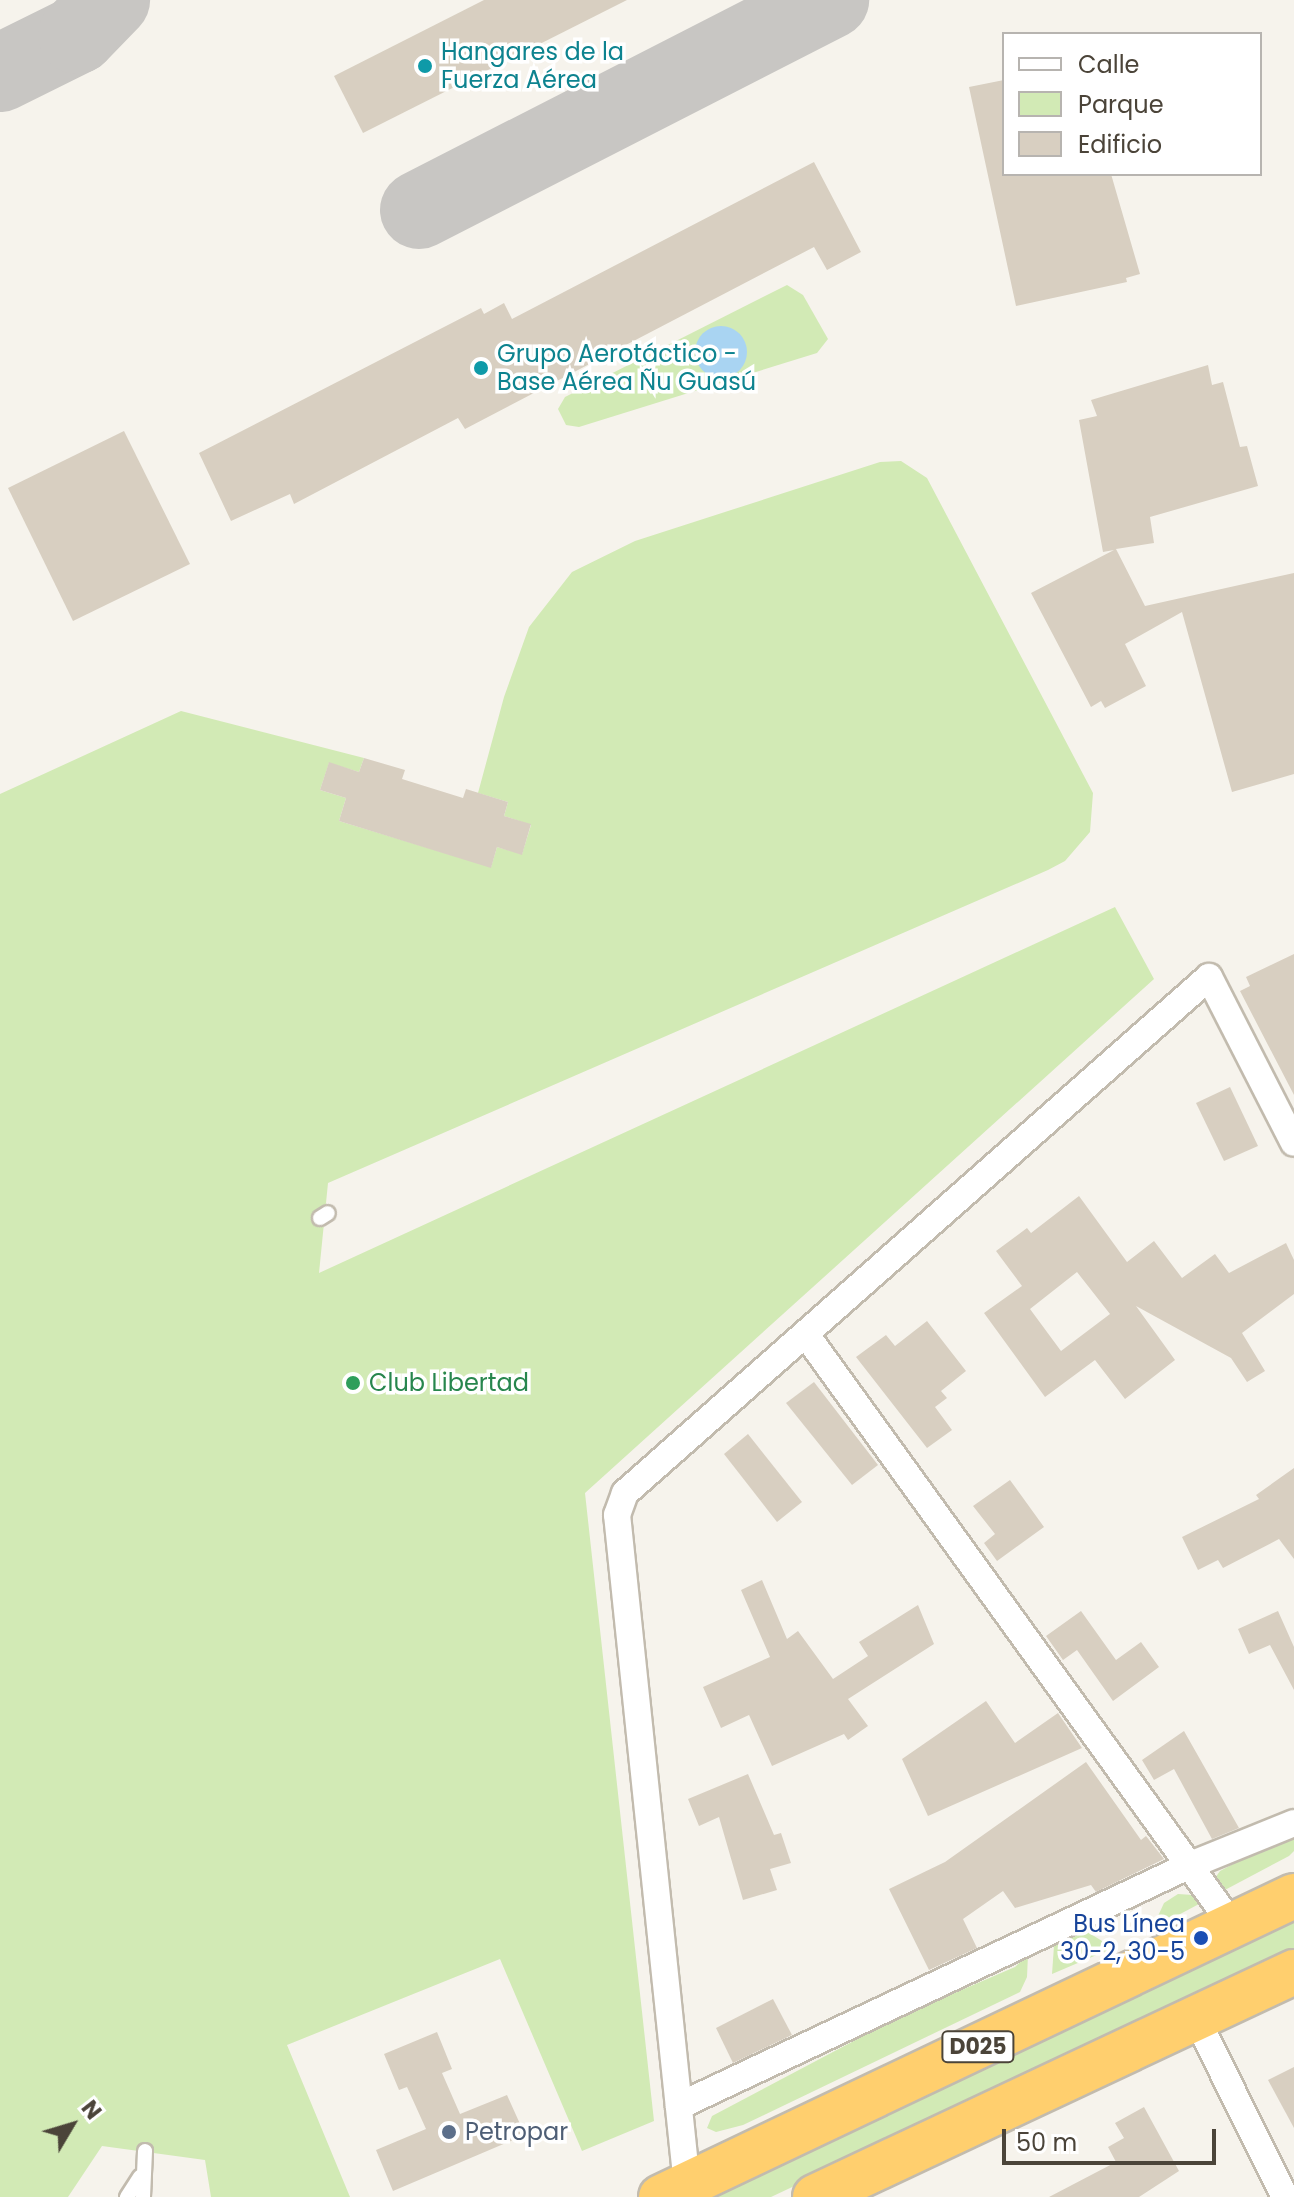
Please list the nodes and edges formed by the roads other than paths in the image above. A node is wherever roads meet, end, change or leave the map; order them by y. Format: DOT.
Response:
graph roads {
  1 [pos="1294,1143"];
  2 [pos="807,1336"];
  3 [pos="1294,1823"];
  4 [pos="1188,1866"];
  5 [pos="1294,1896"];
  6 [pos="1233,1926"];
  7 [pos="1294,1972"];
  8 [pos="1196,2018"];
  9 [pos="679,2106"];
  10 [pos="145,2151"];
  11 [pos="140,2177"];
  12 [pos="674,2191"];
  13 [pos="127,2197"];
  14 [pos="143,2197"];
  15 [pos="815,2197"];
  16 [pos="1285,2197"];
  1 -- 2 [label="street"];
  2 -- 4 [label="street"];
  2 -- 9 [label="street"];
  3 -- 4 [label="street"];
  4 -- 6 [label="street"];
  4 -- 9 [label="street"];
  5 -- 6 [label="highway, D025"];
  6 -- 12 [label="highway, D025"];
  7 -- 8 [label="highway, D025"];
  8 -- 15 [label="highway, D025"];
  8 -- 16 [label="street"];
  9 -- 12 [label="street"];
  10 -- 11 [label="lane"];
  11 -- 13 [label="lane"];
  11 -- 14 [label="lane"];
}
